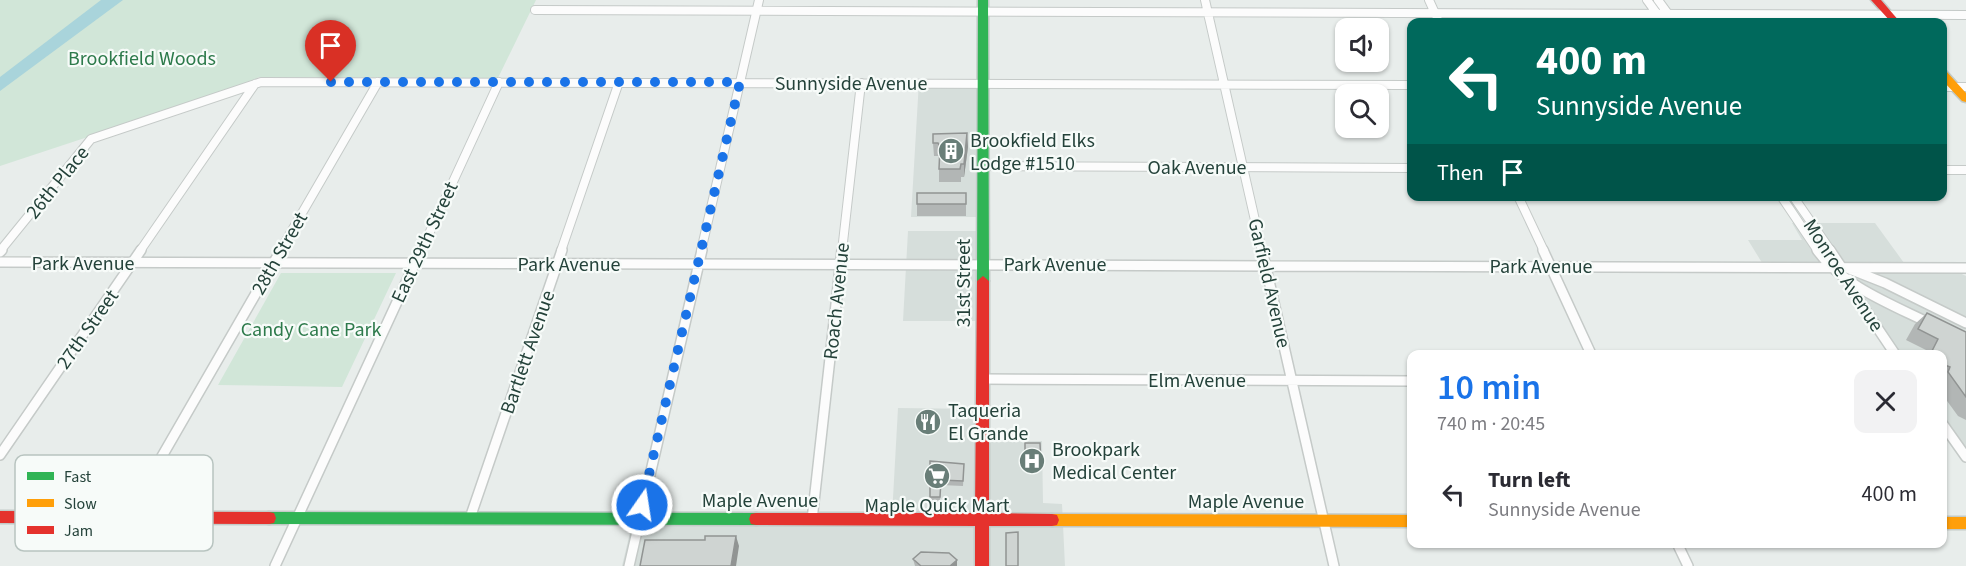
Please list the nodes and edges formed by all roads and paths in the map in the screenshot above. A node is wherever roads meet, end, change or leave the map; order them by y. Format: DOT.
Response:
graph roads {
  1 [pos="759,0"];
  2 [pos="1205,0"];
  3 [pos="1429,0"];
  4 [pos="1647,0"];
  5 [pos="1658,0"];
  6 [pos="1876,0"];
  7 [pos="983,6"];
  8 [pos="535,10"];
  9 [pos="756,11"];
  10 [pos="1208,12"];
  11 [pos="1435,13"];
  12 [pos="1657,14"];
  13 [pos="1668,14"];
  14 [pos="1966,15"];
  15 [pos="1437,18"];
  16 [pos="1660,18"];
  17 [pos="1671,18"];
  18 [pos="1848,18"];
  19 [pos="1892,18"];
  20 [pos="1911,18"];
  21 [pos="1947,77"];
  22 [pos="378,82"];
  23 [pos="499,82"];
  24 [pos="619,82"];
  25 [pos="740,82"];
  26 [pos="861,83"];
  27 [pos="255,84"];
  28 [pos="983,84"];
  29 [pos="1224,84"];
  30 [pos="1407,85"];
  31 [pos="1961,87"];
  32 [pos="1966,99"];
  33 [pos="91,139"];
  34 [pos="983,166"];
  35 [pos="1242,168"];
  36 [pos="1407,168"];
  37 [pos="1947,170"];
  38 [pos="1966,170"];
  39 [pos="1520,201"];
  40 [pos="1784,201"];
  41 [pos="1796,201"];
  42 [pos="0,252"];
  43 [pos="0,262"];
  44 [pos="133,263"];
  45 [pos="274,263"];
  46 [pos="414,263"];
  47 [pos="557,264"];
  48 [pos="983,264"];
  49 [pos="698,265"];
  50 [pos="840,265"];
  51 [pos="1266,265"];
  52 [pos="1550,266"];
  53 [pos="1828,266"];
  54 [pos="1841,266"];
  55 [pos="1966,268"];
  56 [pos="1849,280"];
  57 [pos="1966,323"];
  58 [pos="1935,326"];
  59 [pos="1589,350"];
  60 [pos="1892,350"];
  61 [pos="983,379"];
  62 [pos="1292,381"];
  63 [pos="1407,381"];
  64 [pos="1947,430"];
  65 [pos="0,454"];
  66 [pos="163,455"];
  67 [pos="1966,457"];
  68 [pos="213,518"];
  69 [pos="297,518"];
  70 [pos="470,518"];
  71 [pos="639,519"];
  72 [pos="812,520"];
  73 [pos="983,520"];
  74 [pos="1324,521"];
  75 [pos="1407,521"];
  76 [pos="1947,523"];
  77 [pos="1966,523"];
  78 [pos="1679,548"];
  79 [pos="275,566"];
  80 [pos="628,566"];
  81 [pos="982,566"];
  82 [pos="1334,566"];
  83 [pos="1688,566"];
  1 -- 9 [label="street"];
  2 -- 10 [label="street, Garfield Avenue"];
  3 -- 11 [label="street"];
  4 -- 12 [label="street"];
  5 -- 13 [label="street"];
  6 -- 19 [label="street"];
  7 -- 9 [label="street"];
  7 -- 10 [label="street"];
  7 -- 28 [label="street, 31st Street"];
  8 -- 9 [label="street"];
  9 -- 25 [label="street"];
  10 -- 11 [label="street"];
  10 -- 29 [label="street, Garfield Avenue"];
  11 -- 12 [label="street"];
  11 -- 15 [label="street"];
  12 -- 13 [label="street"];
  12 -- 16 [label="street"];
  13 -- 17 [label="street"];
  13 -- 18 [label="street"];
  14 -- 20 [label="street"];
  21 -- 31 [label="street"];
  22 -- 23 [label="street, Sunnyside Avenue"];
  22 -- 27 [label="street, Sunnyside Avenue"];
  22 -- 45 [label="street, 28th Street"];
  23 -- 24 [label="street, Sunnyside Avenue"];
  23 -- 46 [label="street, East 29th Street"];
  24 -- 25 [label="street, Sunnyside Avenue"];
  24 -- 47 [label="street, Bartlett Avenue"];
  25 -- 26 [label="street, Sunnyside Avenue"];
  25 -- 49 [label="street"];
  26 -- 28 [label="street, Sunnyside Avenue"];
  26 -- 50 [label="street, Roach Avenue"];
  27 -- 33 [label="street, Sunnyside Avenue"];
  27 -- 44 [label="street, 27th Street"];
  28 -- 29 [label="street, Sunnyside Avenue"];
  28 -- 34 [label="street, 31st Street"];
  29 -- 30 [label="street, Sunnyside Avenue"];
  29 -- 35 [label="street, Garfield Avenue"];
  31 -- 32 [label="street"];
  33 -- 42 [label="street, 26th Place"];
  34 -- 35 [label="street, Oak Avenue"];
  34 -- 48 [label="street, 31st Street"];
  35 -- 36 [label="street, Oak Avenue"];
  35 -- 51 [label="street, Garfield Avenue"];
  37 -- 38 [label="street"];
  39 -- 52 [label="street"];
  40 -- 53 [label="street, Monroe Avenue"];
  41 -- 54 [label="street, Monroe Avenue"];
  43 -- 44 [label="street, Park Avenue"];
  44 -- 45 [label="street, Park Avenue"];
  44 -- 65 [label="street, 27th Street"];
  45 -- 46 [label="street, Park Avenue"];
  45 -- 66 [label="street, 28th Street"];
  46 -- 47 [label="street, Park Avenue"];
  46 -- 69 [label="street, East 29th Street"];
  47 -- 49 [label="street, Park Avenue"];
  47 -- 70 [label="street, Bartlett Avenue"];
  48 -- 50 [label="street, Park Avenue"];
  48 -- 51 [label="street, Park Avenue"];
  48 -- 61 [label="street, 31st Street"];
  49 -- 50 [label="street, Park Avenue"];
  49 -- 71 [label="street"];
  50 -- 72 [label="street, Roach Avenue"];
  51 -- 52 [label="street, Park Avenue"];
  51 -- 62 [label="street, Garfield Avenue"];
  52 -- 53 [label="street, Park Avenue"];
  52 -- 59 [label="street"];
  53 -- 54 [label="street, Park Avenue"];
  53 -- 56 [label="street"];
  54 -- 55 [label="street, Park Avenue"];
  54 -- 56 [label="street, Monroe Avenue"];
  54 -- 57 [label="street"];
  56 -- 58 [label="street"];
  56 -- 60 [label="street, Monroe Avenue"];
  61 -- 62 [label="street, Elm Avenue"];
  61 -- 73 [label="street, 31st Street"];
  62 -- 63 [label="street, Elm Avenue"];
  62 -- 74 [label="street, Garfield Avenue"];
  64 -- 67 [label="street"];
  68 -- 69 [label="street, Maple Avenue"];
  69 -- 70 [label="street, Maple Avenue"];
  69 -- 79 [label="street, East 29th Street"];
  70 -- 71 [label="street, Maple Avenue"];
  71 -- 72 [label="street, Maple Avenue"];
  71 -- 80 [label="street"];
  72 -- 73 [label="street, Maple Avenue"];
  73 -- 74 [label="street, Maple Avenue"];
  73 -- 81 [label="street, 31st Street"];
  74 -- 75 [label="street, Maple Avenue"];
  74 -- 82 [label="street, Garfield Avenue"];
  76 -- 77 [label="street"];
  78 -- 83 [label="street"];
}
